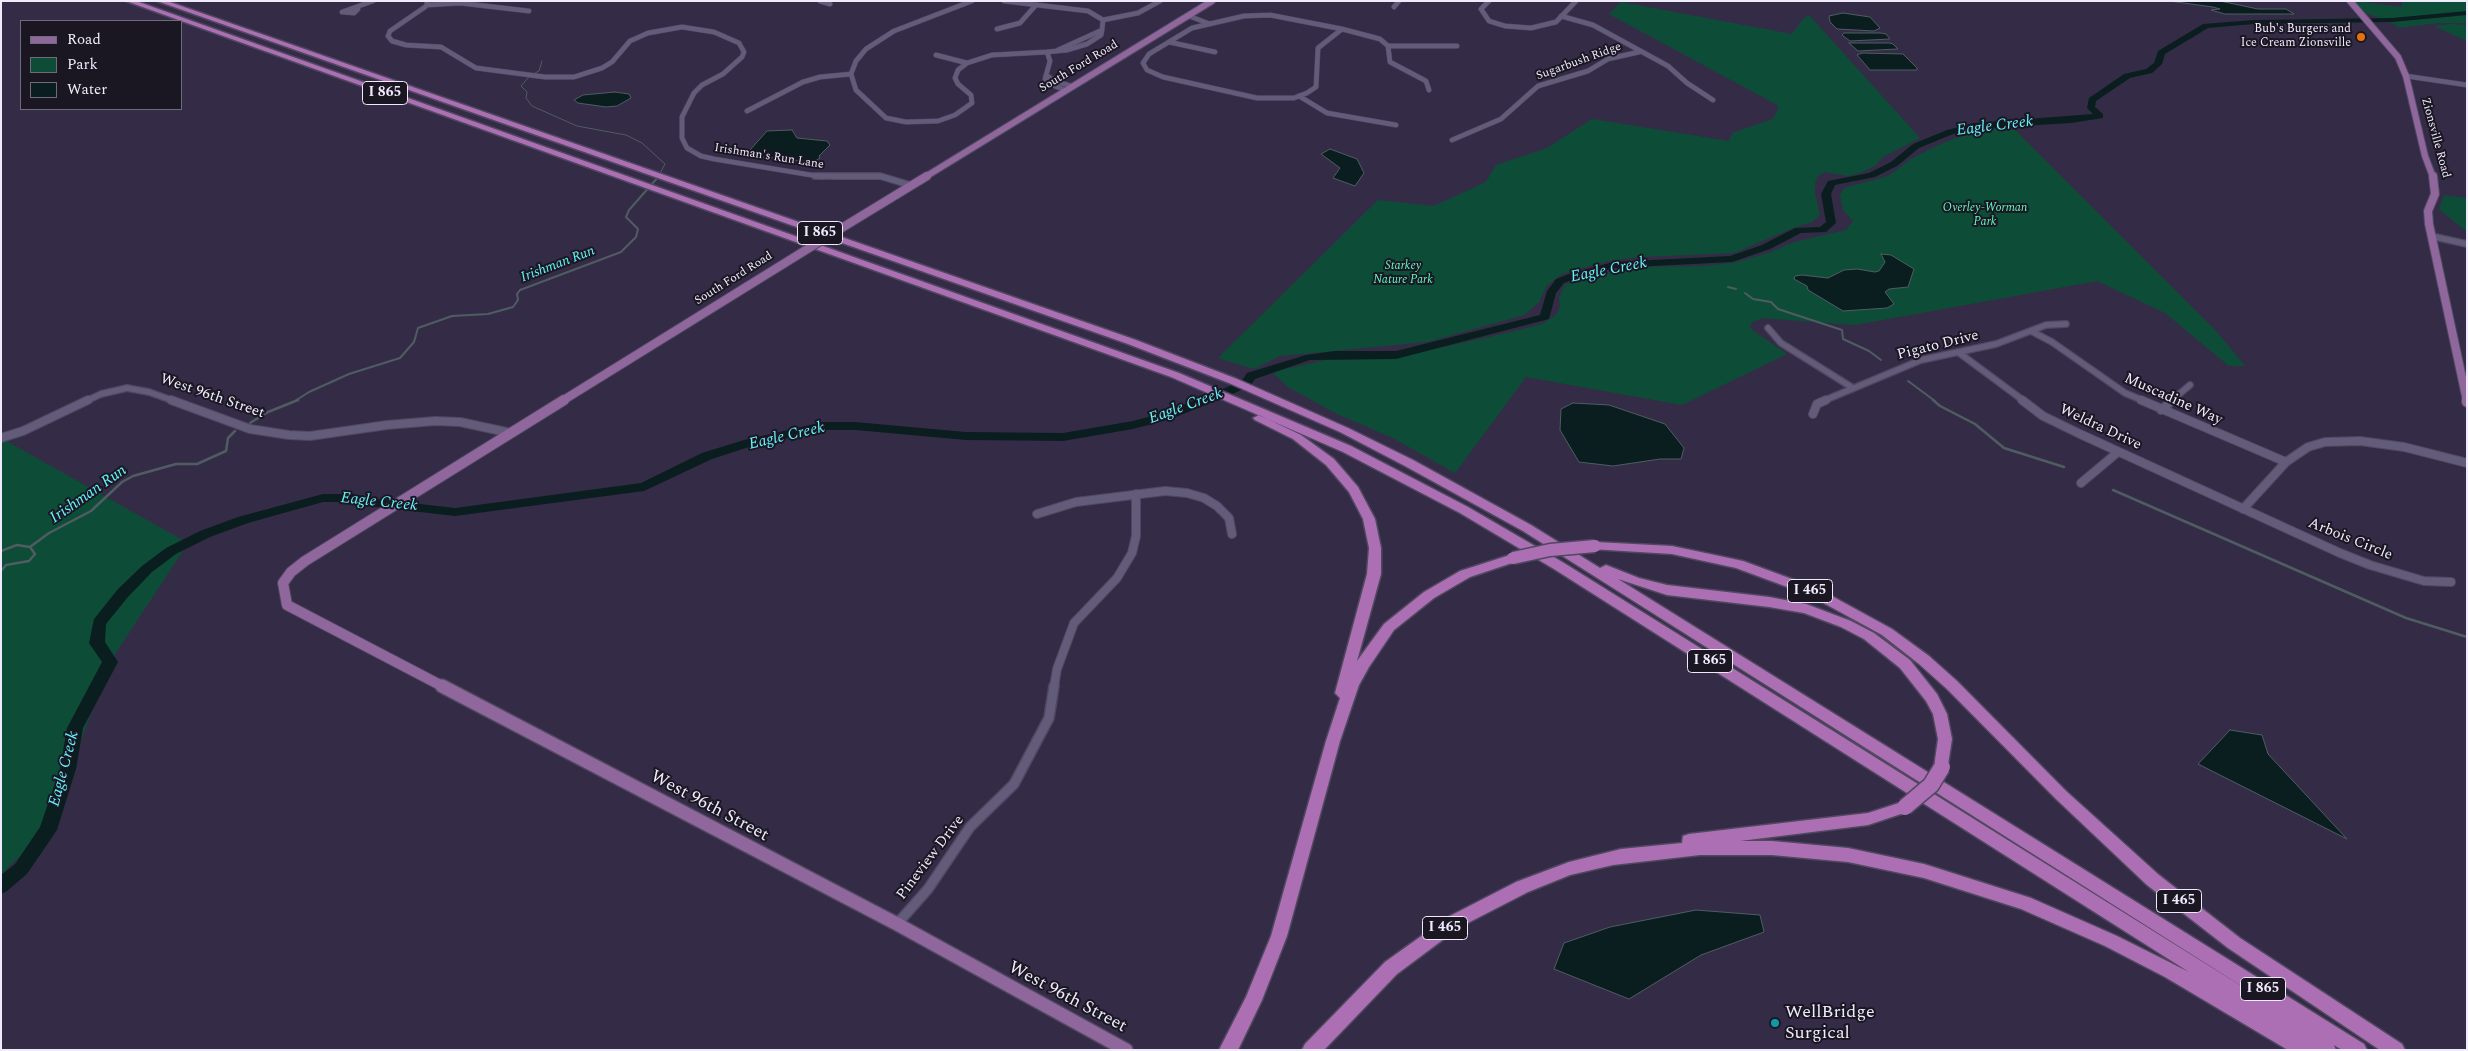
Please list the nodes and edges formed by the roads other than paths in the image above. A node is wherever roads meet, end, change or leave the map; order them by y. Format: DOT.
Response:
graph roads {
  1 [pos="129,1"];
  2 [pos="160,1"];
  3 [pos="373,1"];
  4 [pos="820,1"];
  5 [pos="972,1"];
  6 [pos="1004,1"];
  7 [pos="1160,1"];
  8 [pos="1212,1"];
  9 [pos="1399,1"];
  10 [pos="1489,1"];
  11 [pos="1576,1"];
  12 [pos="2350,1"];
  13 [pos="427,3"];
  14 [pos="830,4"];
  15 [pos="1036,5"];
  16 [pos="1394,7"];
  17 [pos="355,8"];
  18 [pos="529,11"];
  19 [pos="1561,16"];
  20 [pos="1186,17"];
  21 [pos="1104,20"];
  22 [pos="1210,24"];
  23 [pos="1203,26"];
  24 [pos="998,29"];
  25 [pos="1342,29"];
  26 [pos="1169,42"];
  27 [pos="1388,46"];
  28 [pos="1457,46"];
  29 [pos="1047,52"];
  30 [pos="1215,52"];
  31 [pos="1639,52"];
  32 [pos="936,55"];
  33 [pos="967,63"];
  34 [pos="851,74"];
  35 [pos="2406,76"];
  36 [pos="2467,86"];
  37 [pos="1068,88"];
  38 [pos="1429,90"];
  39 [pos="1299,96"];
  40 [pos="1713,100"];
  41 [pos="747,111"];
  42 [pos="1396,125"];
  43 [pos="1452,140"];
  44 [pos="910,185"];
  45 [pos="2431,239"];
  46 [pos="2467,244"];
  47 [pos="2467,248"];
  48 [pos="2066,324"];
  49 [pos="1768,328"];
  50 [pos="2031,331"];
  51 [pos="1958,352"];
  52 [pos="2190,385"];
  53 [pos="1853,388"];
  54 [pos="2467,402"];
  55 [pos="1246,407"];
  56 [pos="2161,410"];
  57 [pos="1813,414"];
  58 [pos="510,433"];
  59 [pos="1,438"];
  60 [pos="2390,446"];
  61 [pos="2118,452"];
  62 [pos="2286,462"];
  63 [pos="2467,463"];
  64 [pos="2467,468"];
  65 [pos="2081,483"];
  66 [pos="1136,494"];
  67 [pos="2243,509"];
  68 [pos="1037,514"];
  69 [pos="1527,528"];
  70 [pos="1232,534"];
  71 [pos="2451,582"];
  72 [pos="283,591"];
  73 [pos="1333,741"];
  74 [pos="1613,858"];
  75 [pos="897,924"];
  76 [pos="1126,1050"];
  77 [pos="1228,1050"];
  78 [pos="1311,1050"];
  79 [pos="2305,1050"];
  80 [pos="2326,1050"];
  81 [pos="2358,1050"];
  82 [pos="2396,1050"];
  1 -- 55 [label="highway, I 865"];
  2 -- 69 [label="highway, I 865"];
  3 -- 17 [label="street"];
  4 -- 14 [label="street"];
  5 -- 34 [label="street"];
  6 -- 15 [label="street"];
  7 -- 21 [label="street"];
  8 -- 20 [label="main road, South Ford Road"];
  9 -- 16 [label="street"];
  10 -- 19 [label="street"];
  11 -- 19 [label="street"];
  12 -- 35 [label="main road, Zionsville Road"];
  13 -- 18 [label="street"];
  13 -- 44 [label="street, Irishman's Run Lane"];
  15 -- 21 [label="street"];
  15 -- 24 [label="street"];
  19 -- 31 [label="street"];
  20 -- 22 [label="street"];
  20 -- 23 [label="street"];
  20 -- 37 [label="main road, South Ford Road"];
  21 -- 29 [label="street"];
  22 -- 23 [label="street"];
  22 -- 25 [label="street"];
  23 -- 26 [label="street"];
  25 -- 27 [label="street"];
  25 -- 39 [label="street"];
  26 -- 30 [label="street"];
  26 -- 39 [label="street"];
  27 -- 28 [label="street"];
  27 -- 38 [label="street"];
  29 -- 33 [label="street"];
  29 -- 37 [label="street"];
  31 -- 40 [label="street"];
  31 -- 43 [label="street, Sugarbush Ridge"];
  32 -- 33 [label="street"];
  33 -- 34 [label="street"];
  34 -- 41 [label="street"];
  35 -- 36 [label="street"];
  35 -- 45 [label="main road, Zionsville Road"];
  37 -- 44 [label="main road, South Ford Road"];
  39 -- 42 [label="street"];
  44 -- 58 [label="main road, South Ford Road, bridge"];
  45 -- 46 [label="street"];
  45 -- 47 [label="street"];
  45 -- 54 [label="main road, Zionsville Road"];
  48 -- 50 [label="street, Pigato Drive"];
  49 -- 53 [label="street"];
  50 -- 51 [label="street, Pigato Drive"];
  50 -- 56 [label="street, Muscadine Way"];
  51 -- 53 [label="street, Pigato Drive"];
  51 -- 61 [label="street, Weldra Drive"];
  52 -- 56 [label="street"];
  53 -- 57 [label="street, Pigato Drive"];
  55 -- 73 [label="highway"];
  55 -- 80 [label="highway, I 865"];
  56 -- 62 [label="street, Muscadine Way"];
  58 -- 59 [label="street, West 96th Street"];
  58 -- 72 [label="main road, South Ford Road"];
  60 -- 62 [label="street"];
  60 -- 63 [label="street"];
  60 -- 64 [label="street"];
  61 -- 65 [label="street"];
  61 -- 67 [label="street, Weldra Drive"];
  62 -- 67 [label="street"];
  66 -- 68 [label="street"];
  66 -- 70 [label="street"];
  66 -- 75 [label="street, Pineview Drive"];
  67 -- 71 [label="street, Arbois Circle"];
  69 -- 74 [label="highway, bridge"];
  69 -- 81 [label="highway, I 865"];
  72 -- 75 [label="main road, West 96th Street"];
  73 -- 77 [label="highway, I 465"];
  73 -- 82 [label="highway, I 465, bridge"];
  74 -- 78 [label="highway, I 465"];
  74 -- 79 [label="highway, I 465"];
  75 -- 76 [label="main road, West 96th Street"];
}
